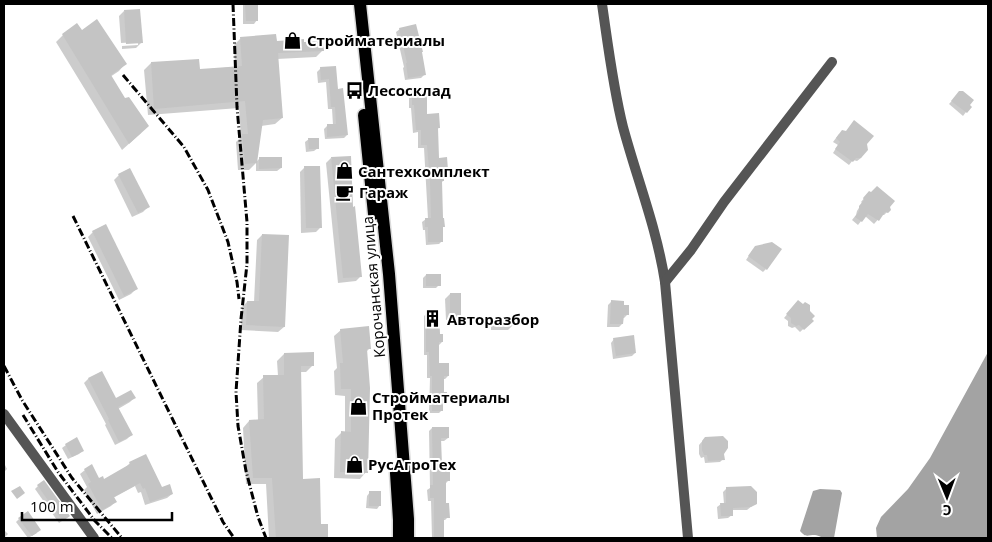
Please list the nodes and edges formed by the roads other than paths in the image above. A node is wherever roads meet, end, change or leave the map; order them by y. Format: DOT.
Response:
graph roads {
  1 [pos="352,4"];
  2 [pos="360,4"];
  3 [pos="602,4"];
  4 [pos="832,62"];
  5 [pos="665,282"];
  6 [pos="4,414"];
  7 [pos="94,538"];
  8 [pos="399,538"];
  9 [pos="408,538"];
  10 [pos="688,538"];
  1 -- 8 [label="main road, Корочанская улица"];
  2 -- 9 [label="main road, Корочанская улица"];
  3 -- 5 [label="street"];
  4 -- 5 [label="street"];
  5 -- 10 [label="street"];
  6 -- 7 [label="street"];
}
